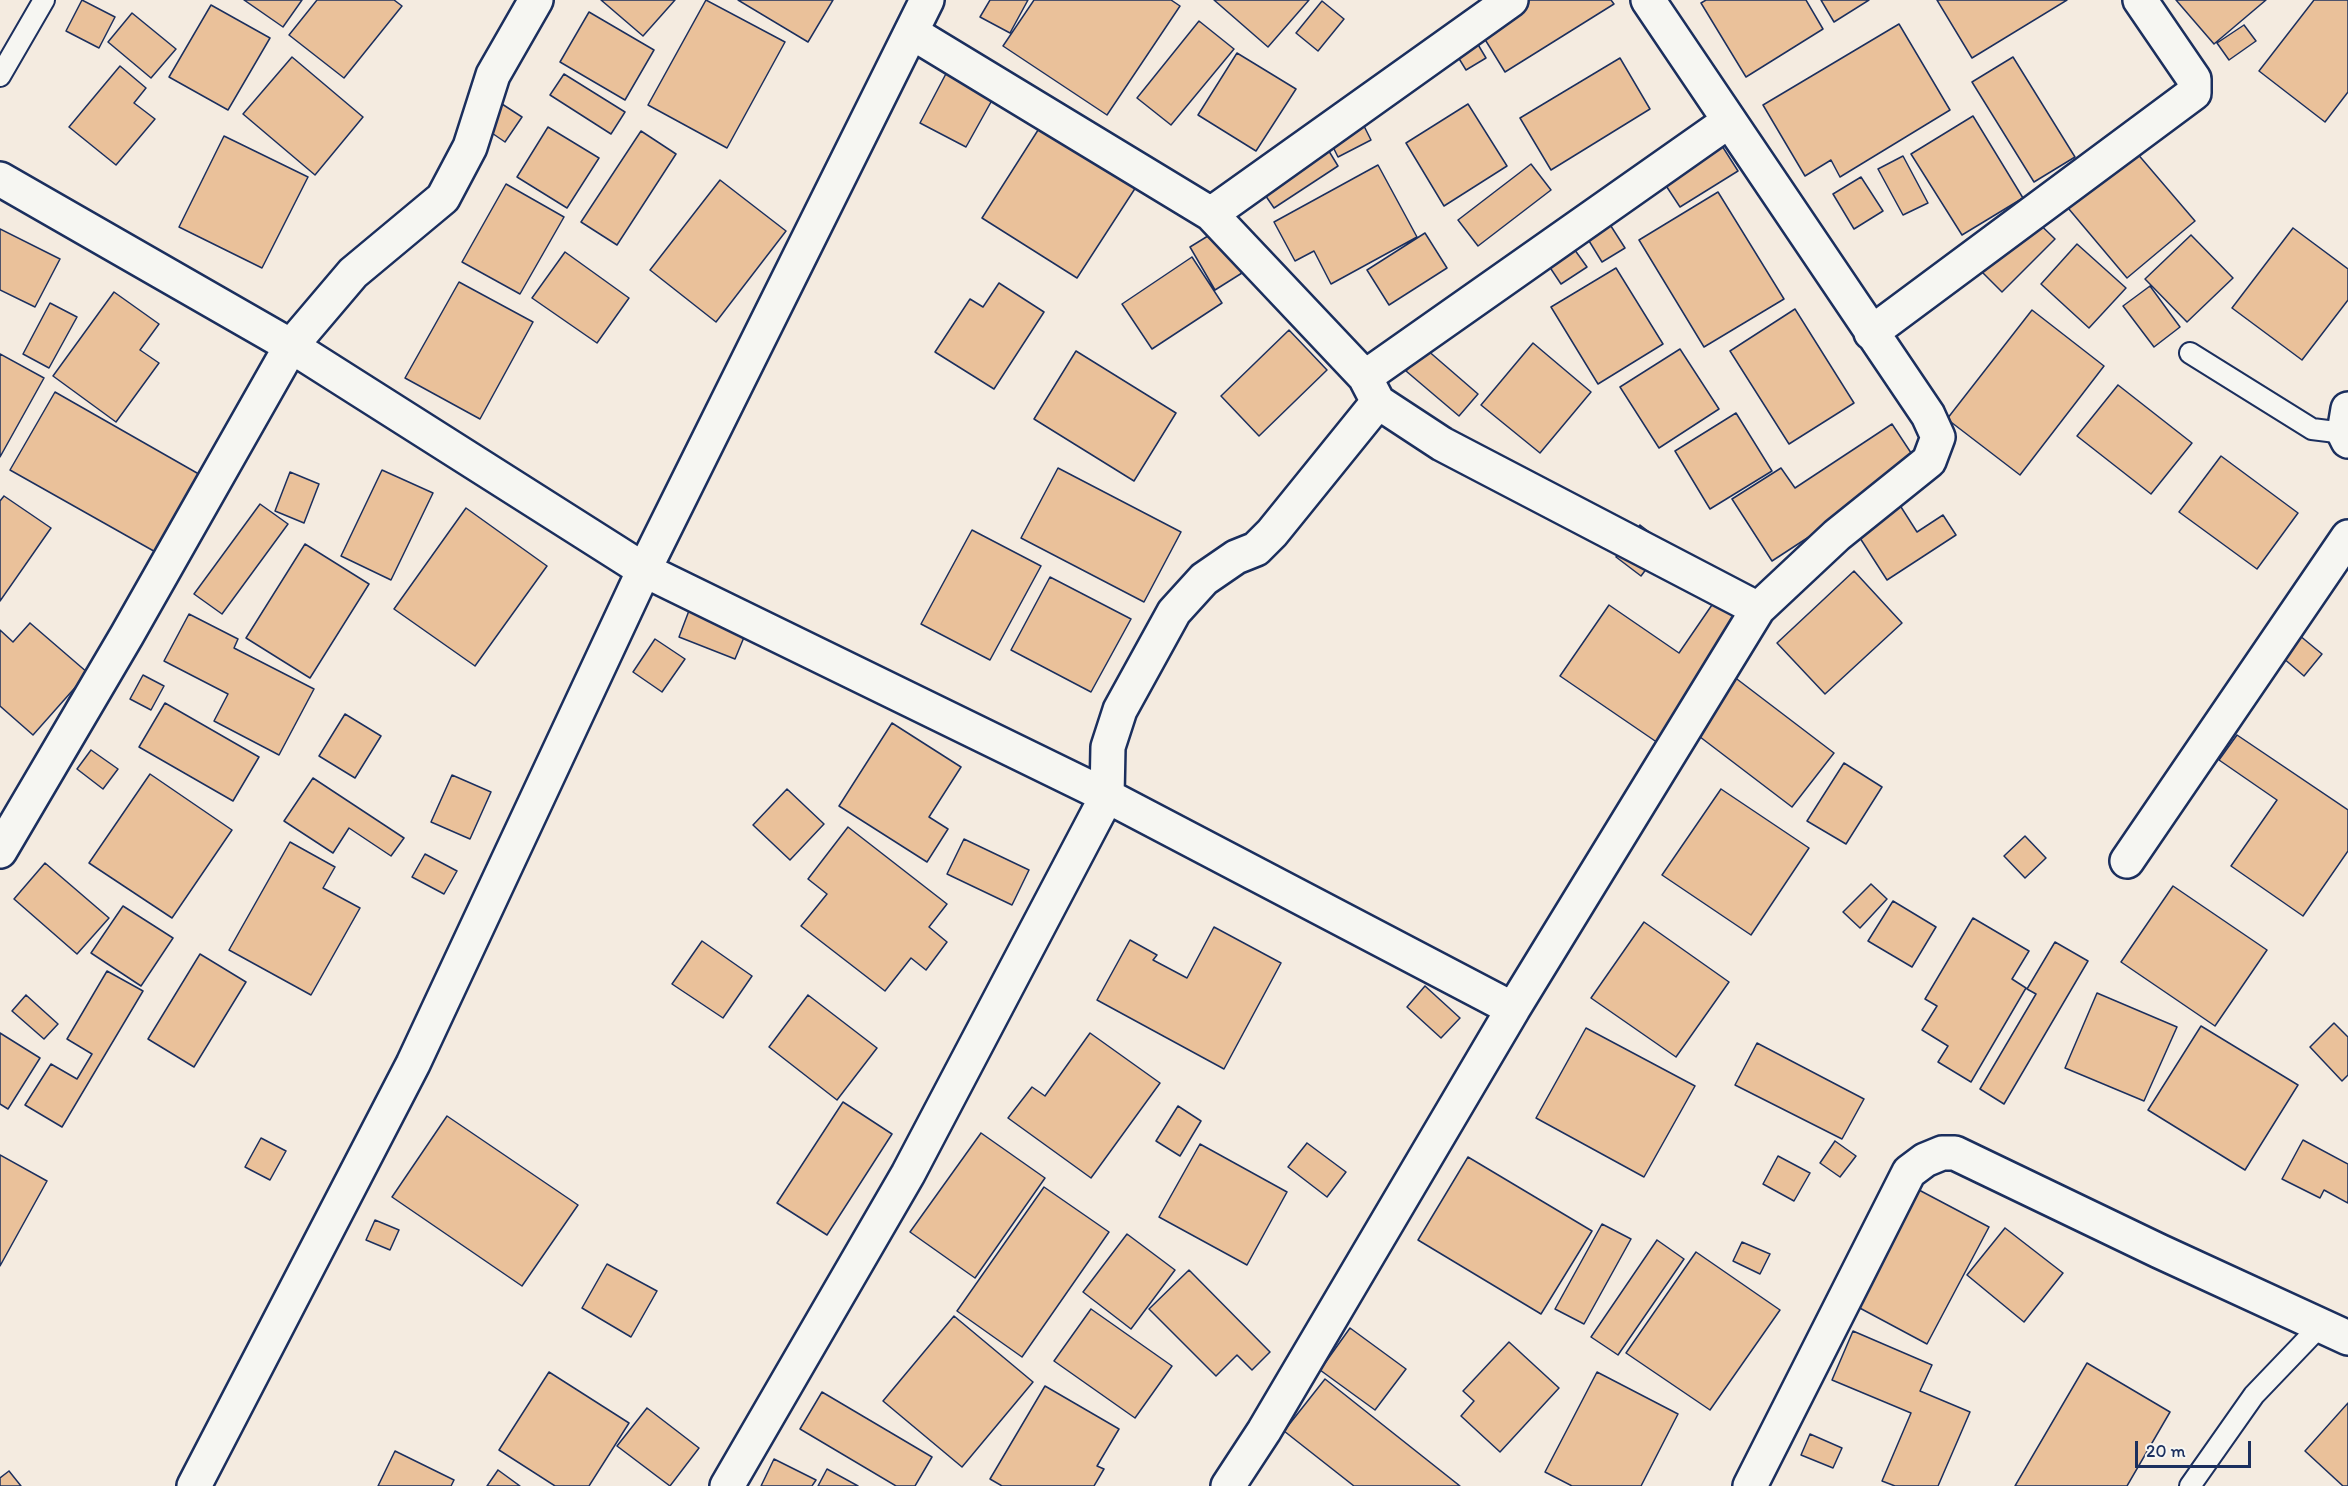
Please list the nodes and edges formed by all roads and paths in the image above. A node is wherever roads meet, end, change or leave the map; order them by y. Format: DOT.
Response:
graph roads {
  1 [pos="44,0"];
  2 [pos="536,0"];
  3 [pos="927,0"];
  4 [pos="1511,0"];
  5 [pos="1648,0"];
  6 [pos="2140,0"];
  7 [pos="911,32"];
  8 [pos="0,76"];
  9 [pos="1729,122"];
  10 [pos="0,179"];
  11 [pos="1211,214"];
  12 [pos="1871,333"];
  13 [pos="291,346"];
  14 [pos="2190,353"];
  15 [pos="1371,390"];
  16 [pos="2346,428"];
  17 [pos="2348,537"];
  18 [pos="644,570"];
  19 [pos="1758,609"];
  20 [pos="1107,796"];
  21 [pos="0,850"];
  22 [pos="2127,861"];
  23 [pos="1513,1009"];
  24 [pos="2334,1331"];
  25 [pos="194,1486"];
  26 [pos="727,1486"];
  27 [pos="1228,1486"];
  28 [pos="1750,1486"];
  29 [pos="2190,1486"];
  1 -- 8 [label="lane"];
  2 -- 13 [label="street"];
  3 -- 7 [label="street"];
  4 -- 11 [label="street"];
  5 -- 9 [label="street"];
  6 -- 12 [label="street"];
  7 -- 11 [label="street"];
  7 -- 18 [label="street"];
  9 -- 12 [label="street"];
  9 -- 15 [label="street"];
  10 -- 13 [label="street"];
  11 -- 15 [label="street"];
  12 -- 19 [label="street"];
  13 -- 18 [label="street"];
  13 -- 21 [label="street"];
  14 -- 16 [label="lane"];
  15 -- 19 [label="street"];
  15 -- 20 [label="street"];
  17 -- 22 [label="street"];
  18 -- 20 [label="street"];
  18 -- 25 [label="street"];
  19 -- 23 [label="street"];
  20 -- 23 [label="street"];
  20 -- 26 [label="street"];
  23 -- 27 [label="street"];
  24 -- 28 [label="street"];
  24 -- 29 [label="lane"];
}
